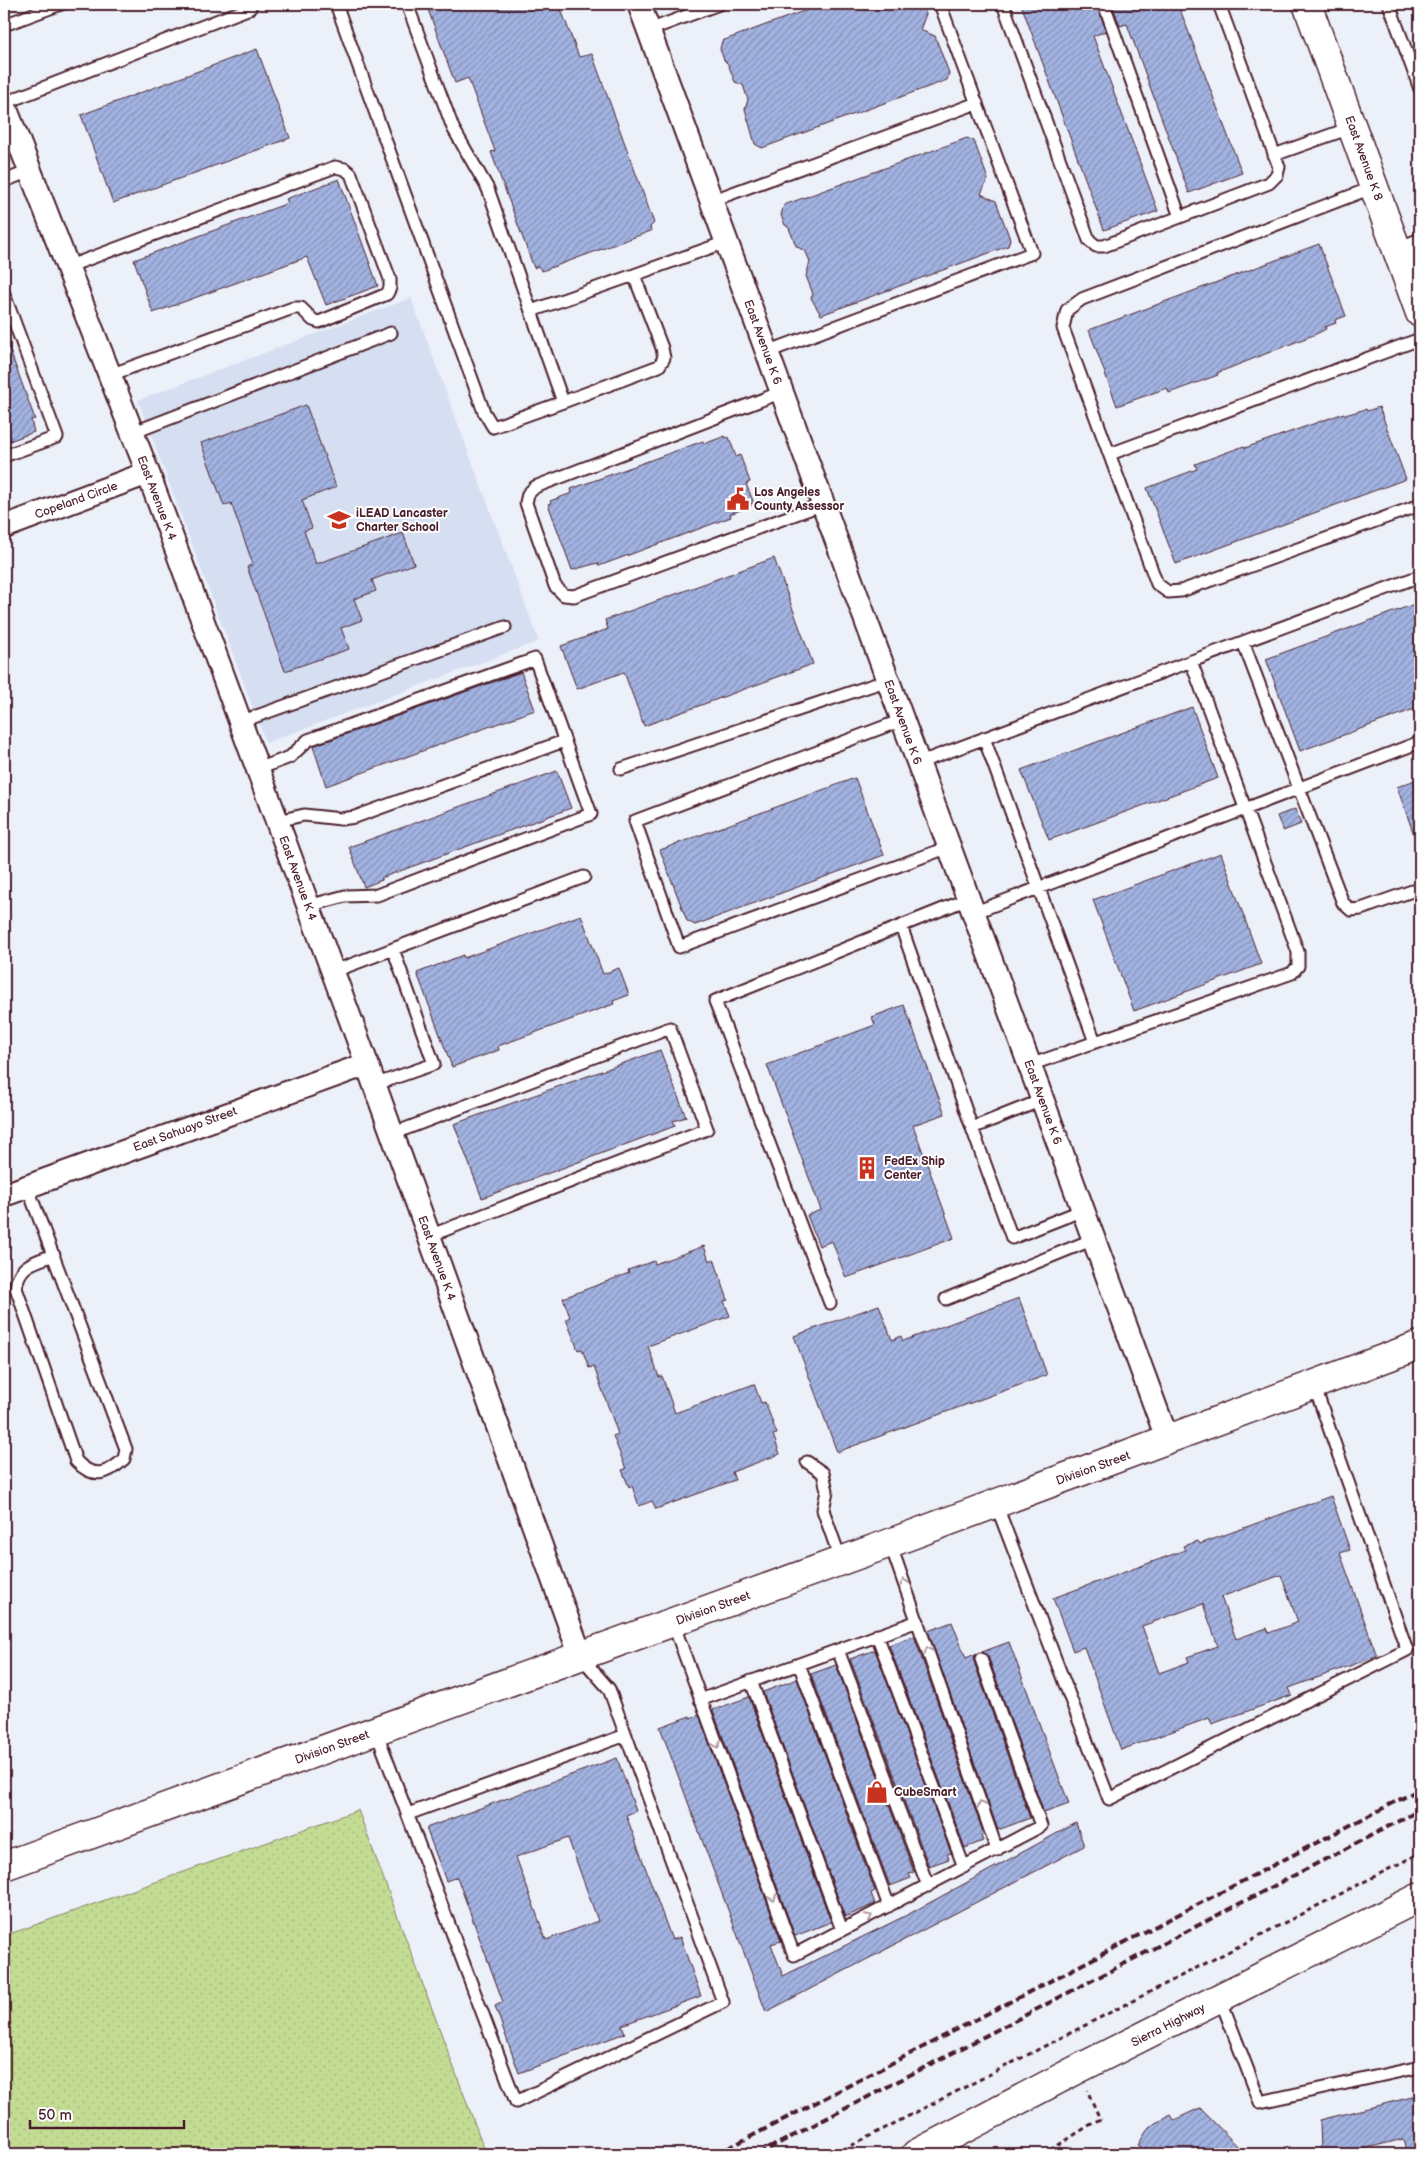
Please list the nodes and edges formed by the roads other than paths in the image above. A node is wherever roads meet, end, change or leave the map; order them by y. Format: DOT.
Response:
graph roads {
  1 [pos="57,4"];
  2 [pos="336,4"];
  3 [pos="406,4"];
  4 [pos="639,4"];
  5 [pos="719,4"];
  6 [pos="940,4"];
  7 [pos="1003,4"];
  8 [pos="1104,4"];
  9 [pos="1219,4"];
  10 [pos="1307,4"];
  11 [pos="1389,4"];
  12 [pos="250,8"];
  13 [pos="693,8"];
  14 [pos="4,25"];
  15 [pos="648,30"];
  16 [pos="1420,89"];
  17 [pos="977,102"];
  18 [pos="4,104"];
  19 [pos="1353,126"];
  20 [pos="1274,155"];
  21 [pos="30,171"];
  22 [pos="4,181"];
  23 [pos="1374,187"];
  24 [pos="711,201"];
  25 [pos="1180,217"];
  26 [pos="726,242"];
  27 [pos="1409,250"];
  28 [pos="68,267"];
  29 [pos="634,275"];
  30 [pos="4,294"];
  31 [pos="531,311"];
  32 [pos="1420,313"];
  33 [pos="391,333"];
  34 [pos="1420,340"];
  35 [pos="767,352"];
  36 [pos="110,375"];
  37 [pos="782,392"];
  38 [pos="563,402"];
  39 [pos="132,433"];
  40 [pos="1110,454"];
  41 [pos="4,456"];
  42 [pos="148,473"];
  43 [pos="823,504"];
  44 [pos="1420,505"];
  45 [pos="4,527"];
  46 [pos="1420,576"];
  47 [pos="505,627"];
  48 [pos="1243,642"];
  49 [pos="1191,661"];
  50 [pos="888,680"];
  51 [pos="902,720"];
  52 [pos="240,722"];
  53 [pos="984,738"];
  54 [pos="564,741"];
  55 [pos="1420,742"];
  56 [pos="918,763"];
  57 [pos="258,769"];
  58 [pos="621,769"];
  59 [pos="1298,789"];
  60 [pos="1244,810"];
  61 [pos="277,821"];
  62 [pos="950,847"];
  63 [pos="584,877"];
  64 [pos="1040,888"];
  65 [pos="1412,891"];
  66 [pos="308,906"];
  67 [pos="971,906"];
  68 [pos="901,926"];
  69 [pos="393,949"];
  70 [pos="332,972"];
  71 [pos="1095,1042"];
  72 [pos="367,1064"];
  73 [pos="1030,1065"];
  74 [pos="374,1085"];
  75 [pos="1042,1100"];
  76 [pos="972,1128"];
  77 [pos="392,1134"];
  78 [pos="27,1186"];
  79 [pos="4,1195"];
  80 [pos="1083,1210"];
  81 [pos="428,1236"];
  82 [pos="1094,1239"];
  83 [pos="54,1255"];
  84 [pos="946,1299"];
  85 [pos="830,1303"];
  86 [pos="1420,1345"];
  87 [pos="1314,1385"];
  88 [pos="1168,1441"];
  89 [pos="807,1462"];
  90 [pos="996,1504"];
  91 [pos="890,1543"];
  92 [pos="841,1561"];
  93 [pos="918,1621"];
  94 [pos="673,1623"];
  95 [pos="877,1636"];
  96 [pos="838,1650"];
  97 [pos="580,1656"];
  98 [pos="981,1659"];
  99 [pos="799,1664"];
  100 [pos="751,1681"];
  101 [pos="700,1700"];
  102 [pos="376,1731"];
  103 [pos="626,1735"];
  104 [pos="408,1814"];
  105 [pos="997,1850"];
  106 [pos="4,1866"];
  107 [pos="964,1867"];
  108 [pos="928,1886"];
  109 [pos="1420,1897"];
  110 [pos="890,1906"];
  111 [pos="842,1930"];
  112 [pos="1220,1998"];
  113 [pos="1420,2067"];
  114 [pos="916,2154"];
  1 -- 14 [label="lane"];
  2 -- 38 [label="lane"];
  3 -- 31 [label="lane"];
  4 -- 15 [label="street, East Avenue K 6"];
  5 -- 13 [label="lane"];
  6 -- 17 [label="lane"];
  7 -- 25 [label="lane"];
  8 -- 25 [label="lane"];
  9 -- 20 [label="lane"];
  10 -- 19 [label="main road, East Avenue K 8"];
  11 -- 16 [label="lane"];
  12 -- 18 [label="lane"];
  13 -- 15 [label="lane"];
  15 -- 24 [label="street, East Avenue K 6"];
  17 -- 24 [label="lane"];
  17 -- 35 [label="lane"];
  18 -- 21 [label="street, East Avenue K 4"];
  19 -- 20 [label="lane"];
  19 -- 23 [label="main road, East Avenue K 8"];
  20 -- 25 [label="lane"];
  21 -- 22 [label="lane"];
  21 -- 28 [label="street, East Avenue K 4"];
  23 -- 27 [label="main road, East Avenue K 8"];
  23 -- 40 [label="lane"];
  24 -- 26 [label="street, East Avenue K 6"];
  26 -- 29 [label="lane"];
  26 -- 35 [label="street, East Avenue K 6"];
  27 -- 32 [label="main road, East Avenue K 8"];
  28 -- 36 [label="street, East Avenue K 4"];
  28 -- 36 [label="lane"];
  29 -- 31 [label="lane"];
  29 -- 38 [label="lane"];
  30 -- 41 [label="lane"];
  31 -- 38 [label="lane"];
  33 -- 39 [label="lane"];
  34 -- 40 [label="lane"];
  35 -- 37 [label="street, East Avenue K 6"];
  36 -- 39 [label="street, East Avenue K 4"];
  37 -- 43 [label="street, East Avenue K 6"];
  37 -- 43 [label="lane"];
  39 -- 42 [label="street, East Avenue K 4"];
  40 -- 44 [label="lane"];
  42 -- 45 [label="street, Copeland Circle"];
  42 -- 52 [label="street, East Avenue K 4"];
  43 -- 50 [label="street, East Avenue K 6"];
  46 -- 48 [label="lane"];
  47 -- 52 [label="lane"];
  48 -- 49 [label="lane"];
  48 -- 59 [label="lane"];
  49 -- 53 [label="lane"];
  49 -- 60 [label="lane"];
  50 -- 51 [label="street, East Avenue K 6"];
  50 -- 58 [label="lane"];
  51 -- 56 [label="street, East Avenue K 6"];
  51 -- 62 [label="lane"];
  52 -- 57 [label="street, East Avenue K 4"];
  53 -- 56 [label="lane"];
  53 -- 64 [label="lane"];
  54 -- 57 [label="lane"];
  54 -- 61 [label="lane"];
  54 -- 66 [label="lane"];
  55 -- 59 [label="lane"];
  56 -- 62 [label="street, East Avenue K 6"];
  57 -- 61 [label="street, East Avenue K 4"];
  59 -- 60 [label="lane"];
  59 -- 65 [label="lane"];
  60 -- 64 [label="lane"];
  60 -- 71 [label="lane"];
  61 -- 66 [label="street, East Avenue K 4"];
  62 -- 67 [label="street, East Avenue K 6"];
  63 -- 69 [label="lane"];
  64 -- 67 [label="lane"];
  64 -- 71 [label="lane"];
  66 -- 70 [label="street, East Avenue K 4"];
  67 -- 68 [label="lane"];
  67 -- 73 [label="street, East Avenue K 6"];
  68 -- 76 [label="lane"];
  68 -- 85 [label="lane"];
  69 -- 70 [label="lane"];
  69 -- 74 [label="lane"];
  70 -- 72 [label="street, East Avenue K 4"];
  71 -- 73 [label="lane"];
  72 -- 74 [label="street, East Avenue K 4"];
  72 -- 78 [label="street, East Sahuayo Street"];
  73 -- 75 [label="street, East Avenue K 6"];
  74 -- 77 [label="street, East Avenue K 4"];
  75 -- 76 [label="lane"];
  75 -- 80 [label="street, East Avenue K 6"];
  76 -- 80 [label="lane"];
  77 -- 81 [label="street, East Avenue K 4"];
  77 -- 81 [label="lane"];
  78 -- 79 [label="street, East Sahuayo Street"];
  78 -- 83 [label="lane"];
  80 -- 82 [label="street, East Avenue K 6"];
  81 -- 97 [label="street, East Avenue K 4"];
  82 -- 84 [label="lane"];
  82 -- 88 [label="street, East Avenue K 6"];
  83 -- 83 [label="lane"];
  86 -- 87 [label="main road, Division Street"];
  87 -- 88 [label="main road, Division Street"];
  87 -- 90 [label="lane"];
  88 -- 90 [label="main road, Division Street"];
  89 -- 92 [label="lane"];
  90 -- 91 [label="main road, Division Street"];
  91 -- 92 [label="main road, Division Street"];
  93 -- 91 [label="lane, one-way"];
  92 -- 94 [label="main road, Division Street"];
  93 -- 95 [label="lane"];
  105 -- 93 [label="lane, one-way"];
  94 -- 97 [label="main road, Division Street"];
  94 -- 101 [label="lane"];
  95 -- 96 [label="lane"];
  95 -- 107 [label="lane"];
  96 -- 99 [label="lane"];
  96 -- 108 [label="lane"];
  97 -- 102 [label="main road, Division Street"];
  97 -- 103 [label="lane"];
  98 -- 105 [label="lane"];
  99 -- 100 [label="lane"];
  99 -- 110 [label="lane"];
  100 -- 101 [label="lane"];
  100 -- 111 [label="lane"];
  101 -- 111 [label="lane, one-way"];
  102 -- 104 [label="lane"];
  102 -- 106 [label="main road, Division Street"];
  103 -- 104 [label="lane"];
  103 -- 104 [label="lane"];
  105 -- 107 [label="lane"];
  107 -- 108 [label="lane"];
  108 -- 110 [label="lane"];
  109 -- 112 [label="main road, Sierra Highway"];
  111 -- 110 [label="lane, one-way"];
  112 -- 113 [label="lane"];
  112 -- 114 [label="main road, Sierra Highway"];
}
